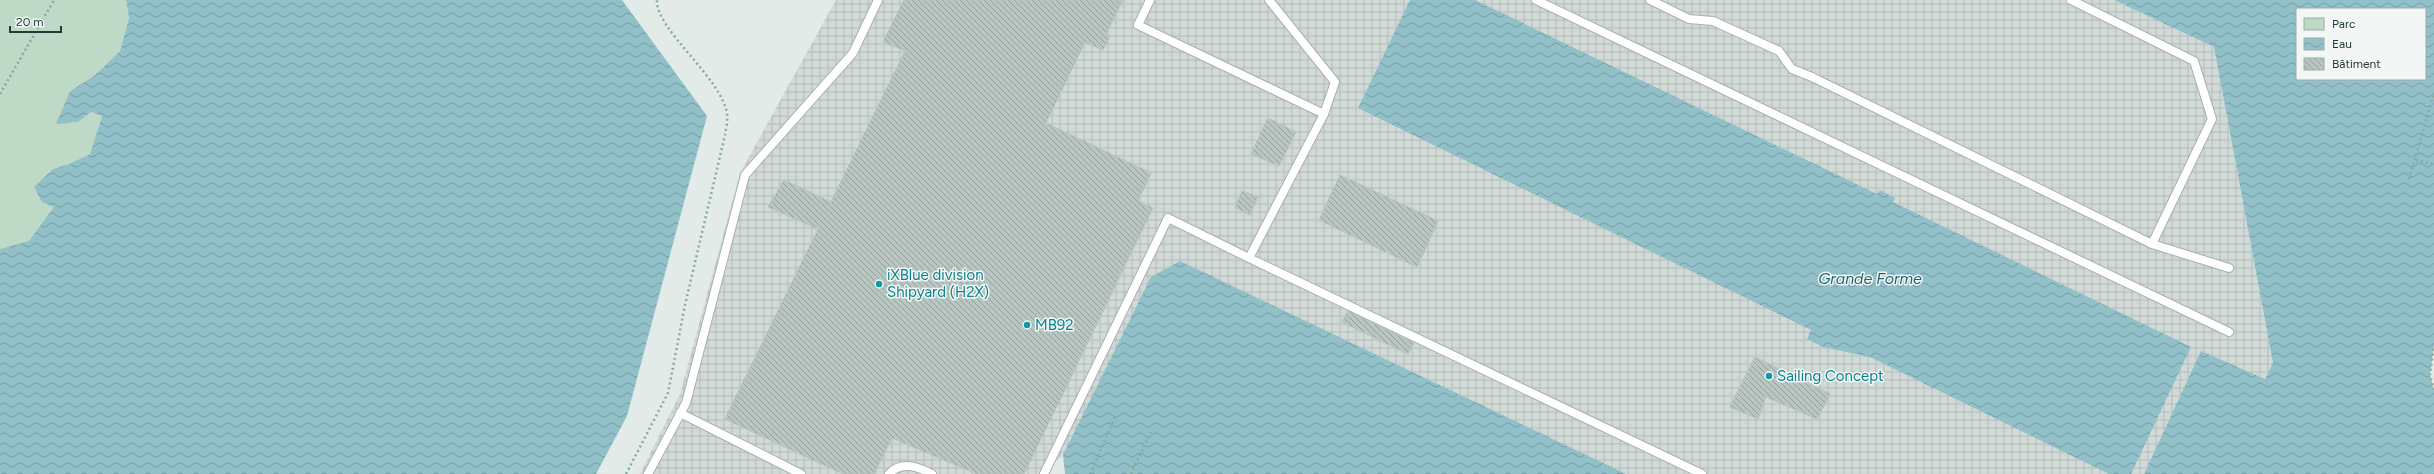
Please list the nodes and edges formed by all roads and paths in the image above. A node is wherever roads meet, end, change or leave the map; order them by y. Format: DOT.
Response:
graph roads {
  1 [pos="54,0"];
  2 [pos="657,0"];
  3 [pos="878,0"];
  4 [pos="1150,0"];
  5 [pos="1269,0"];
  6 [pos="1536,0"];
  7 [pos="1650,0"];
  8 [pos="2071,0"];
  9 [pos="2434,93"];
  10 [pos="0,94"];
  11 [pos="1324,114"];
  12 [pos="2416,160"];
  13 [pos="2434,164"];
  14 [pos="2409,179"];
  15 [pos="2152,244"];
  16 [pos="1249,258"];
  17 [pos="2229,268"];
  18 [pos="2229,332"];
  19 [pos="2434,345"];
  20 [pos="2434,390"];
  21 [pos="680,413"];
  22 [pos="1115,418"];
  23 [pos="1151,432"];
  24 [pos="626,474"];
  25 [pos="648,474"];
  26 [pos="801,474"];
  27 [pos="889,474"];
  28 [pos="932,474"];
  29 [pos="1044,474"];
  30 [pos="1090,474"];
  31 [pos="1131,474"];
  32 [pos="1702,474"];
  1 -- 10 [label="path"];
  2 -- 24 [label="path"];
  3 -- 21 [label="lane"];
  4 -- 11 [label="lane"];
  5 -- 11 [label="lane"];
  6 -- 18 [label="lane"];
  7 -- 15 [label="lane"];
  8 -- 15 [label="lane"];
  9 -- 12 [label="path"];
  11 -- 16 [label="lane"];
  12 -- 13 [label="path"];
  12 -- 14 [label="path"];
  15 -- 17 [label="lane"];
  16 -- 29 [label="lane"];
  16 -- 32 [label="lane"];
  19 -- 20 [label="path"];
  21 -- 25 [label="lane"];
  21 -- 26 [label="lane"];
  22 -- 30 [label="path"];
  23 -- 31 [label="path"];
  27 -- 28 [label="lane"];
}
